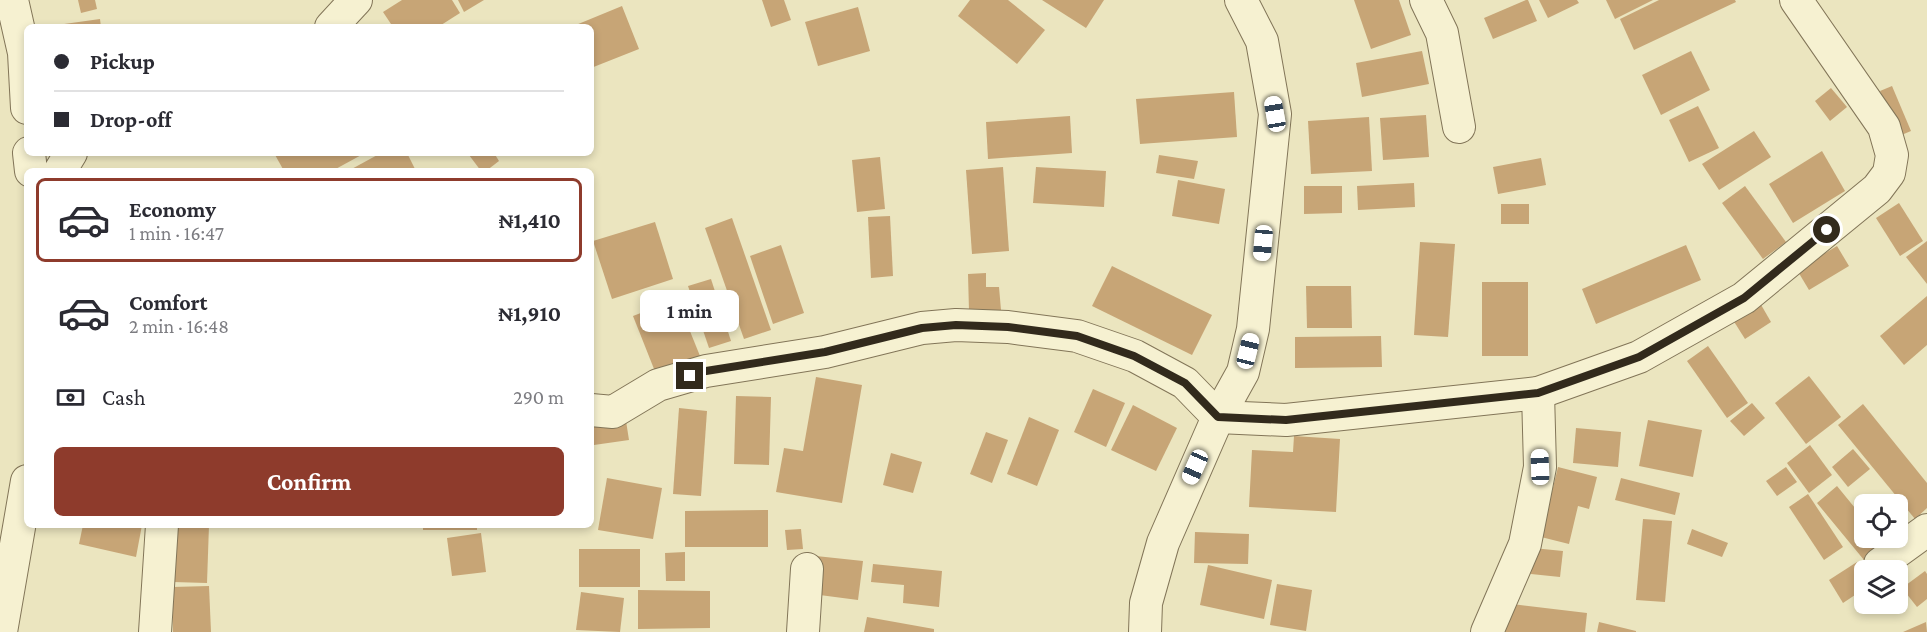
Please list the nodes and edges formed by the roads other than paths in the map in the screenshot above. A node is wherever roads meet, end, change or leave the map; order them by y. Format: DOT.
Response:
graph roads {
  1 [pos="12,0"];
  2 [pos="356,0"];
  3 [pos="1241,0"];
  4 [pos="1426,0"];
  5 [pos="1806,3"];
  6 [pos="334,24"];
  7 [pos="18,93"];
  8 [pos="1459,127"];
  9 [pos="1538,393"];
  10 [pos="594,410"];
  11 [pos="1218,417"];
  12 [pos="24,498"];
  13 [pos="162,528"];
  14 [pos="1927,531"];
  15 [pos="1886,560"];
  16 [pos="807,569"];
  17 [pos="1,632"];
  18 [pos="155,632"];
  19 [pos="803,632"];
  20 [pos="1145,632"];
  21 [pos="1487,632"];
  1 -- 7 [label="street"];
  2 -- 6 [label="street"];
  3 -- 11 [label="street"];
  4 -- 8 [label="street"];
  5 -- 9 [label="street"];
  9 -- 11 [label="street"];
  9 -- 21 [label="street"];
  10 -- 11 [label="street"];
  11 -- 20 [label="street"];
  12 -- 17 [label="street"];
  13 -- 18 [label="street"];
  14 -- 15 [label="street"];
  16 -- 19 [label="street"];
}
